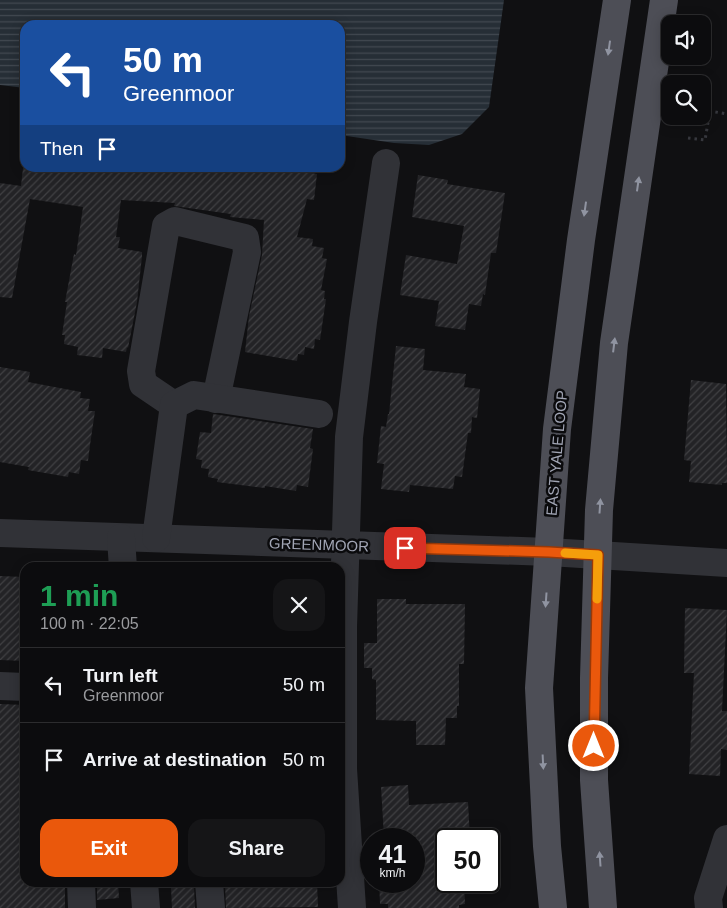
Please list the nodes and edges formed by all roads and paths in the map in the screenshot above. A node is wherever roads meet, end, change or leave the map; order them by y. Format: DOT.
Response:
graph roads {
  1 [pos="617,0"];
  2 [pos="664,0"];
  3 [pos="727,114"];
  4 [pos="688,138"];
  5 [pos="386,163"];
  6 [pos="216,398"];
  7 [pos="174,405"];
  8 [pos="318,414"];
  9 [pos="0,533"];
  10 [pos="121,538"];
  11 [pos="156,538"];
  12 [pos="345,546"];
  13 [pos="549,552"];
  14 [pos="598,555"];
  15 [pos="123,562"];
  16 [pos="345,562"];
  17 [pos="727,563"];
  18 [pos="0,686"];
  19 [pos="20,687"];
  20 [pos="345,786"];
  21 [pos="727,839"];
  22 [pos="81,887"];
  23 [pos="144,887"];
  24 [pos="209,887"];
  25 [pos="82,908"];
  26 [pos="146,908"];
  27 [pos="211,908"];
  28 [pos="352,908"];
  29 [pos="553,908"];
  30 [pos="603,908"];
  31 [pos="709,908"];
  1 -- 13 [label="main road, EAST YALE LOOP, one-way"];
  14 -- 2 [label="main road, one-way"];
  3 -- 4 [label="path"];
  5 -- 12 [label="street"];
  6 -- 7 [label="street"];
  6 -- 7 [label="street"];
  6 -- 8 [label="street"];
  7 -- 11 [label="street"];
  9 -- 10 [label="street, GREENMOOR"];
  10 -- 11 [label="street, GREENMOOR"];
  10 -- 15 [label="street"];
  11 -- 12 [label="street, GREENMOOR"];
  12 -- 13 [label="street, GREENMOOR"];
  12 -- 16 [label="street"];
  13 -- 14 [label="street, GREENMOOR"];
  13 -- 29 [label="main road, EAST YALE LOOP, one-way"];
  14 -- 17 [label="street, GREENMOOR"];
  30 -- 14 [label="main road, one-way"];
  18 -- 19 [label="street"];
  20 -- 28 [label="street"];
  21 -- 31 [label="street"];
  22 -- 25 [label="street"];
  23 -- 26 [label="street"];
  24 -- 27 [label="street"];
}
